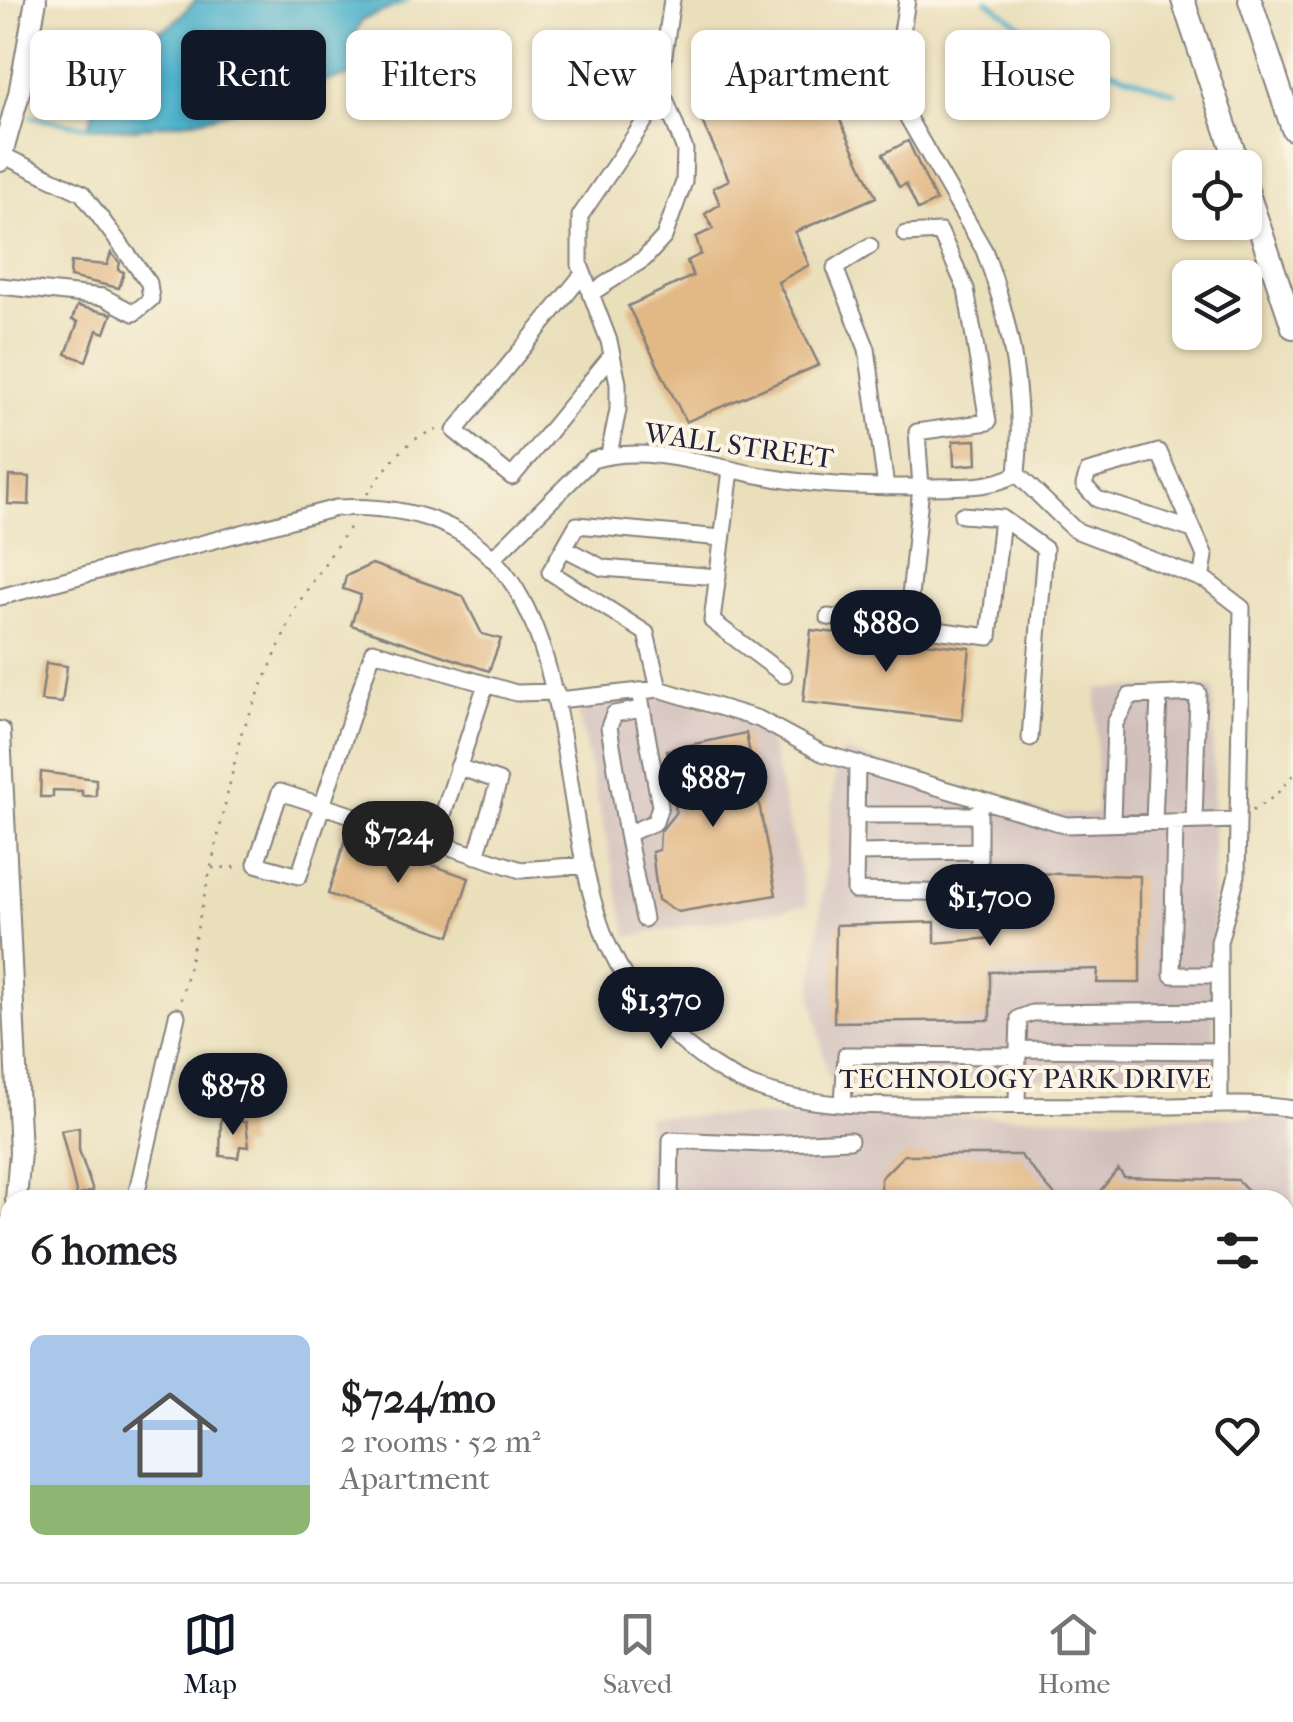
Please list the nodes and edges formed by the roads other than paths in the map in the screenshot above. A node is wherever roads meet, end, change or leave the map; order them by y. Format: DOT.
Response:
graph roads {
  1 [pos="36,0"];
  2 [pos="672,0"];
  3 [pos="907,0"];
  4 [pos="1183,0"];
  5 [pos="1250,0"];
  6 [pos="671,114"];
  7 [pos="1293,129"];
  8 [pos="1233,150"];
  9 [pos="1,158"];
  10 [pos="905,234"];
  11 [pos="1262,235"];
  12 [pos="870,246"];
  13 [pos="583,274"];
  14 [pos="0,286"];
  15 [pos="590,294"];
  16 [pos="1293,327"];
  17 [pos="612,354"];
  18 [pos="609,454"];
  19 [pos="731,470"];
  20 [pos="1017,474"];
  21 [pos="921,486"];
  22 [pos="886,487"];
  23 [pos="962,515"];
  24 [pos="1002,518"];
  25 [pos="1193,530"];
  26 [pos="722,538"];
  27 [pos="564,548"];
  28 [pos="492,559"];
  29 [pos="718,577"];
  30 [pos="1202,579"];
  31 [pos="0,597"];
  32 [pos="828,617"];
  33 [pos="868,622"];
  34 [pos="784,675"];
  35 [pos="486,684"];
  36 [pos="659,688"];
  37 [pos="638,691"];
  38 [pos="1159,695"];
  39 [pos="557,696"];
  40 [pos="642,708"];
  41 [pos="0,732"];
  42 [pos="1030,738"];
  43 [pos="857,763"];
  44 [pos="458,767"];
  45 [pos="322,805"];
  46 [pos="979,807"];
  47 [pos="856,814"];
  48 [pos="1238,820"];
  49 [pos="1194,821"];
  50 [pos="1154,822"];
  51 [pos="1175,822"];
  52 [pos="1112,824"];
  53 [pos="627,834"];
  54 [pos="434,842"];
  55 [pos="980,851"];
  56 [pos="856,853"];
  57 [pos="476,856"];
  58 [pos="585,864"];
  59 [pos="644,919"];
  60 [pos="1219,974"];
  61 [pos="1219,1011"];
  62 [pos="177,1016"];
  63 [pos="1220,1051"];
  64 [pos="1018,1053"];
  65 [pos="843,1103"];
  66 [pos="1220,1105"];
  67 [pos="1017,1106"];
  68 [pos="1293,1109"];
  69 [pos="850,1140"];
  70 [pos="18,1190"];
  71 [pos="137,1190"];
  72 [pos="670,1190"];
  1 -- 9 [label="main road"];
  2 -- 13 [label="street"];
  3 -- 20 [label="street"];
  4 -- 8 [label="highway"];
  5 -- 7 [label="highway"];
  6 -- 15 [label="street"];
  9 -- 14 [label="street"];
  10 -- 21 [label="street"];
  11 -- 16 [label="highway"];
  12 -- 22 [label="street"];
  13 -- 15 [label="street"];
  13 -- 17 [label="street"];
  15 -- 17 [label="street"];
  17 -- 18 [label="street"];
  18 -- 19 [label="street, WALL STREET"];
  18 -- 28 [label="street, WALL STREET"];
  19 -- 22 [label="street, WALL STREET"];
  19 -- 26 [label="street"];
  20 -- 21 [label="street, WALL STREET"];
  20 -- 30 [label="street"];
  21 -- 22 [label="street, WALL STREET"];
  21 -- 24 [label="street"];
  23 -- 24 [label="street"];
  24 -- 42 [label="street"];
  25 -- 25 [label="street"];
  25 -- 30 [label="street"];
  26 -- 27 [label="street"];
  26 -- 29 [label="street"];
  27 -- 29 [label="street"];
  27 -- 36 [label="street"];
  28 -- 31 [label="street, TECHNOLOGY PARK DRIVE"];
  28 -- 39 [label="street, TECHNOLOGY PARK DRIVE"];
  29 -- 34 [label="street"];
  30 -- 48 [label="street"];
  32 -- 33 [label="street"];
  35 -- 39 [label="street"];
  35 -- 44 [label="street"];
  35 -- 45 [label="street"];
  36 -- 37 [label="street"];
  36 -- 43 [label="street"];
  37 -- 39 [label="street"];
  37 -- 40 [label="street"];
  38 -- 49 [label="street"];
  38 -- 50 [label="street"];
  38 -- 52 [label="street"];
  39 -- 58 [label="street, TECHNOLOGY PARK DRIVE"];
  40 -- 53 [label="street"];
  40 -- 53 [label="street"];
  41 -- 70 [label="main road"];
  43 -- 46 [label="street"];
  43 -- 47 [label="street"];
  44 -- 54 [label="street"];
  44 -- 57 [label="street"];
  45 -- 45 [label="street"];
  45 -- 54 [label="street"];
  46 -- 47 [label="street"];
  46 -- 52 [label="street"];
  46 -- 55 [label="street"];
  47 -- 56 [label="street"];
  48 -- 49 [label="street"];
  48 -- 60 [label="street"];
  49 -- 51 [label="street"];
  50 -- 51 [label="street"];
  50 -- 52 [label="street"];
  51 -- 60 [label="street"];
  53 -- 59 [label="street"];
  54 -- 57 [label="street"];
  55 -- 56 [label="street"];
  55 -- 56 [label="street"];
  57 -- 58 [label="street"];
  58 -- 65 [label="street, TECHNOLOGY PARK DRIVE"];
  60 -- 61 [label="street"];
  61 -- 63 [label="street"];
  61 -- 64 [label="street"];
  62 -- 71 [label="street"];
  63 -- 64 [label="street"];
  63 -- 66 [label="street"];
  64 -- 65 [label="street"];
  64 -- 67 [label="street"];
  65 -- 67 [label="street, TECHNOLOGY PARK DRIVE"];
  66 -- 67 [label="street, TECHNOLOGY PARK DRIVE"];
  66 -- 68 [label="street, TECHNOLOGY PARK DRIVE"];
  69 -- 72 [label="street"];
}
